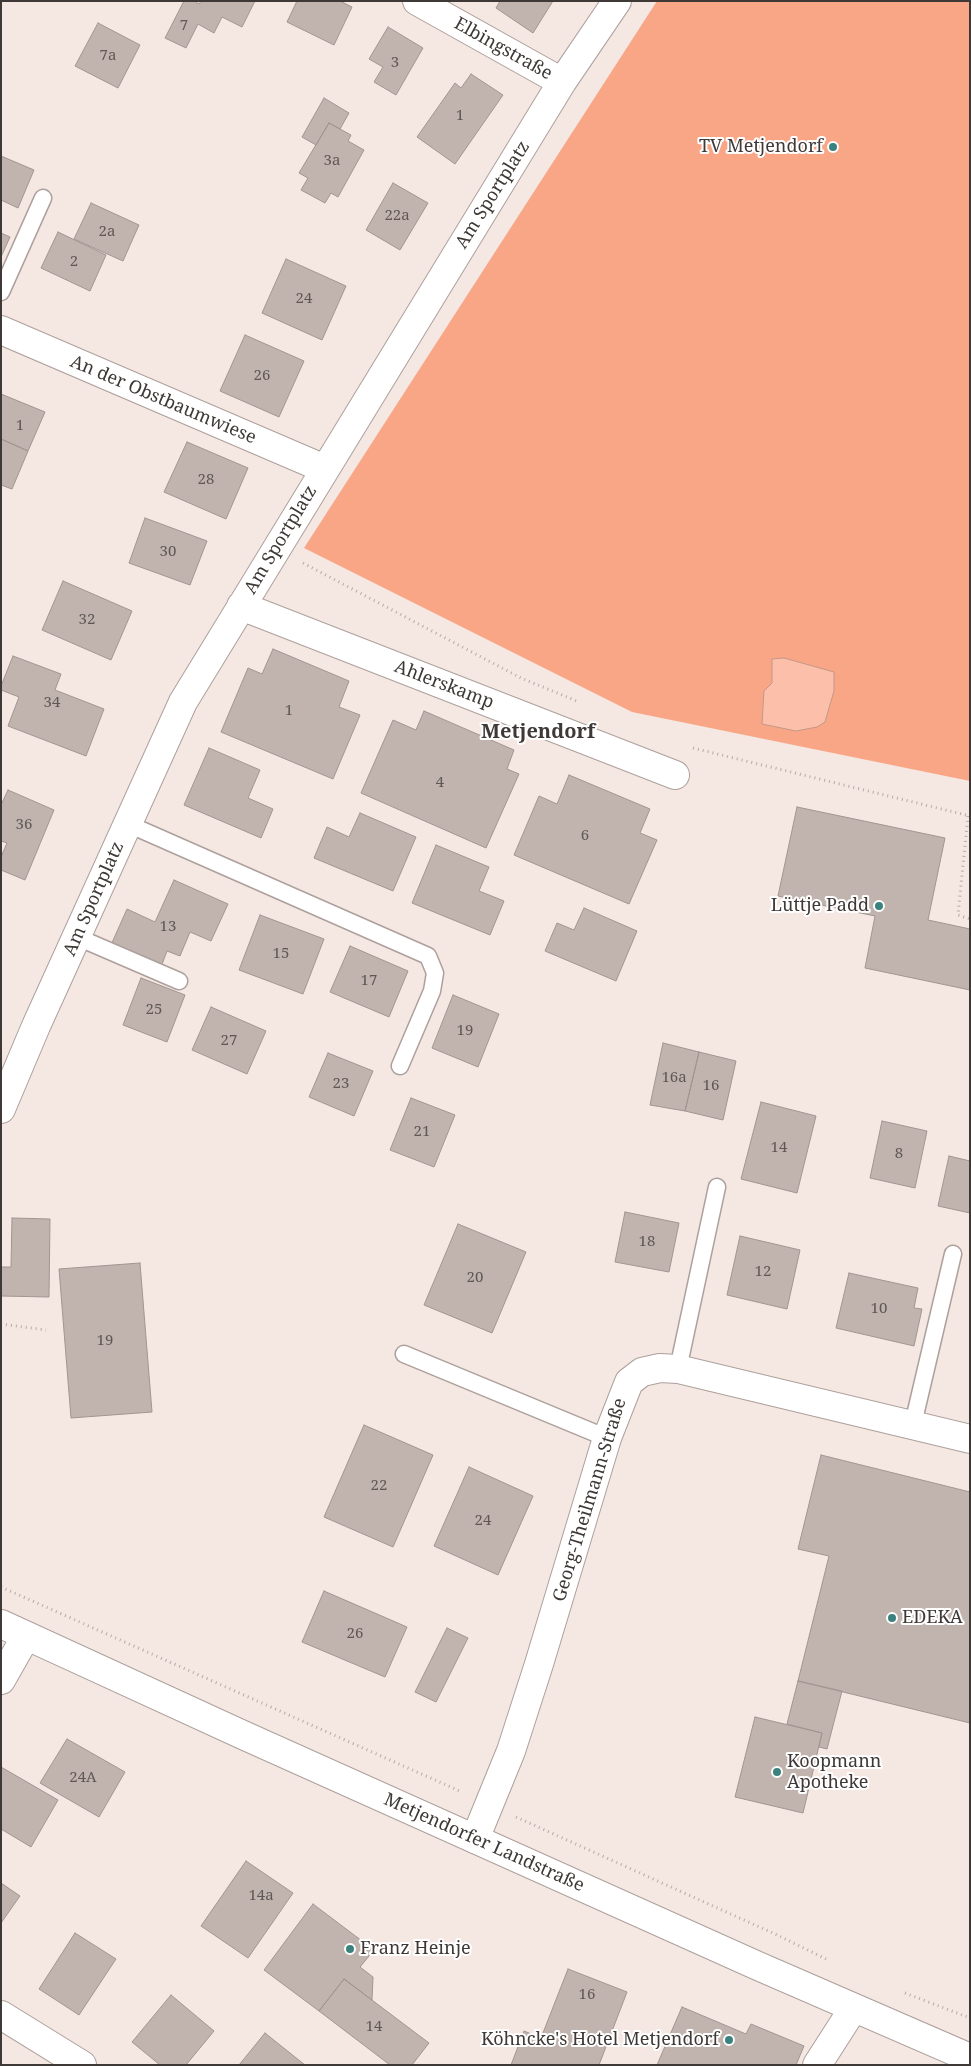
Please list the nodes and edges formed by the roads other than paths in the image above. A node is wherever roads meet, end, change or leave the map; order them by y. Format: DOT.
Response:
graph roads {
  1 [pos="417,1"];
  2 [pos="617,1"];
  3 [pos="562,82"];
  4 [pos="43,198"];
  5 [pos="1,292"];
  6 [pos="1,330"];
  7 [pos="325,469"];
  8 [pos="241,606"];
  9 [pos="675,775"];
  10 [pos="128,824"];
  11 [pos="77,937"];
  12 [pos="179,981"];
  13 [pos="400,1066"];
  14 [pos="1,1109"];
  15 [pos="717,1187"];
  16 [pos="953,1254"];
  17 [pos="404,1354"];
  18 [pos="678,1369"];
  19 [pos="913,1424"];
  20 [pos="607,1438"];
  21 [pos="970,1439"];
  22 [pos="1,1624"];
  23 [pos="26,1636"];
  24 [pos="1,1680"];
  25 [pos="475,1839"];
  26 [pos="853,2009"];
  27 [pos="1,2014"];
  28 [pos="970,2058"];
  29 [pos="82,2065"];
  30 [pos="817,2065"];
  1 -- 3 [label="street, Elbingstraße"];
  2 -- 3 [label="street, Am Sportplatz"];
  3 -- 7 [label="street, Am Sportplatz"];
  4 -- 5 [label="lane"];
  6 -- 7 [label="street, An der Obstbaumwiese"];
  7 -- 8 [label="street, Am Sportplatz"];
  8 -- 9 [label="street, Ahlerskamp"];
  8 -- 10 [label="street, Am Sportplatz"];
  10 -- 11 [label="street, Am Sportplatz"];
  10 -- 13 [label="lane"];
  11 -- 12 [label="lane"];
  11 -- 14 [label="street, Am Sportplatz"];
  15 -- 18 [label="lane"];
  16 -- 19 [label="lane"];
  17 -- 20 [label="lane"];
  18 -- 19 [label="street, Georg-Theilmann-Straße"];
  18 -- 20 [label="street, Georg-Theilmann-Straße"];
  19 -- 21 [label="street, Georg-Theilmann-Straße"];
  20 -- 25 [label="street, Georg-Theilmann-Straße"];
  22 -- 23 [label="street, Metjendorfer Landstraße"];
  23 -- 24 [label="street"];
  23 -- 25 [label="street, Metjendorfer Landstraße"];
  25 -- 26 [label="street, Metjendorfer Landstraße"];
  26 -- 28 [label="street, Metjendorfer Landstraße"];
  26 -- 30 [label="street"];
  27 -- 29 [label="street"];
}
